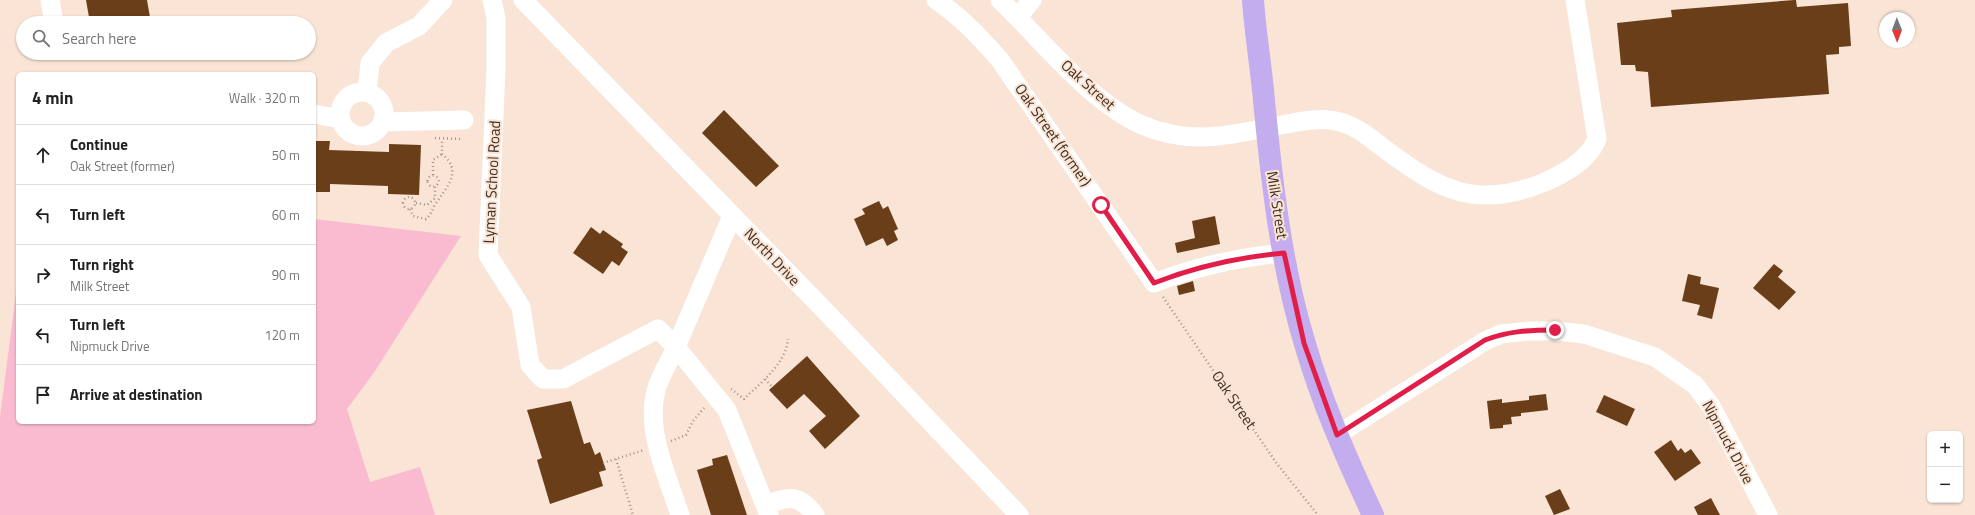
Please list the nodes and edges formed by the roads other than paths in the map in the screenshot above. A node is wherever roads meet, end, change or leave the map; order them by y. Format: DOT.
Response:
graph roads {
  1 [pos="50,0"];
  2 [pos="443,0"];
  3 [pos="492,0"];
  4 [pos="523,0"];
  5 [pos="936,0"];
  6 [pos="1000,0"];
  7 [pos="1032,0"];
  8 [pos="1253,0"];
  9 [pos="1581,1"];
  10 [pos="53,16"];
  11 [pos="1018,17"];
  12 [pos="367,92"];
  13 [pos="316,114"];
  14 [pos="340,119"];
  15 [pos="464,120"];
  16 [pos="383,122"];
  17 [pos="1266,128"];
  18 [pos="732,216"];
  19 [pos="1284,253"];
  20 [pos="676,347"];
  21 [pos="1337,435"];
  22 [pos="768,510"];
  23 [pos="680,515"];
  24 [pos="815,515"];
  25 [pos="1019,515"];
  26 [pos="1373,515"];
  27 [pos="1768,515"];
  1 -- 10 [label="street"];
  2 -- 12 [label="street"];
  3 -- 20 [label="street, Lyman School Road"];
  4 -- 18 [label="street, North Drive"];
  5 -- 19 [label="street, Oak Street (former)"];
  6 -- 11 [label="street, Oak Street"];
  7 -- 11 [label="street"];
  8 -- 17 [label="main road, Milk Street"];
  9 -- 17 [label="street, Oak Street"];
  11 -- 17 [label="street, Oak Street"];
  12 -- 14 [label="street"];
  12 -- 16 [label="street"];
  13 -- 14 [label="street"];
  14 -- 16 [label="street"];
  15 -- 16 [label="street"];
  17 -- 19 [label="main road, Milk Street"];
  18 -- 20 [label="street"];
  18 -- 25 [label="street, North Drive"];
  19 -- 21 [label="main road, Milk Street"];
  20 -- 22 [label="street"];
  20 -- 23 [label="street"];
  21 -- 26 [label="main road, Milk Street"];
  21 -- 27 [label="street, Nipmuck Drive"];
  22 -- 24 [label="street"];
}
